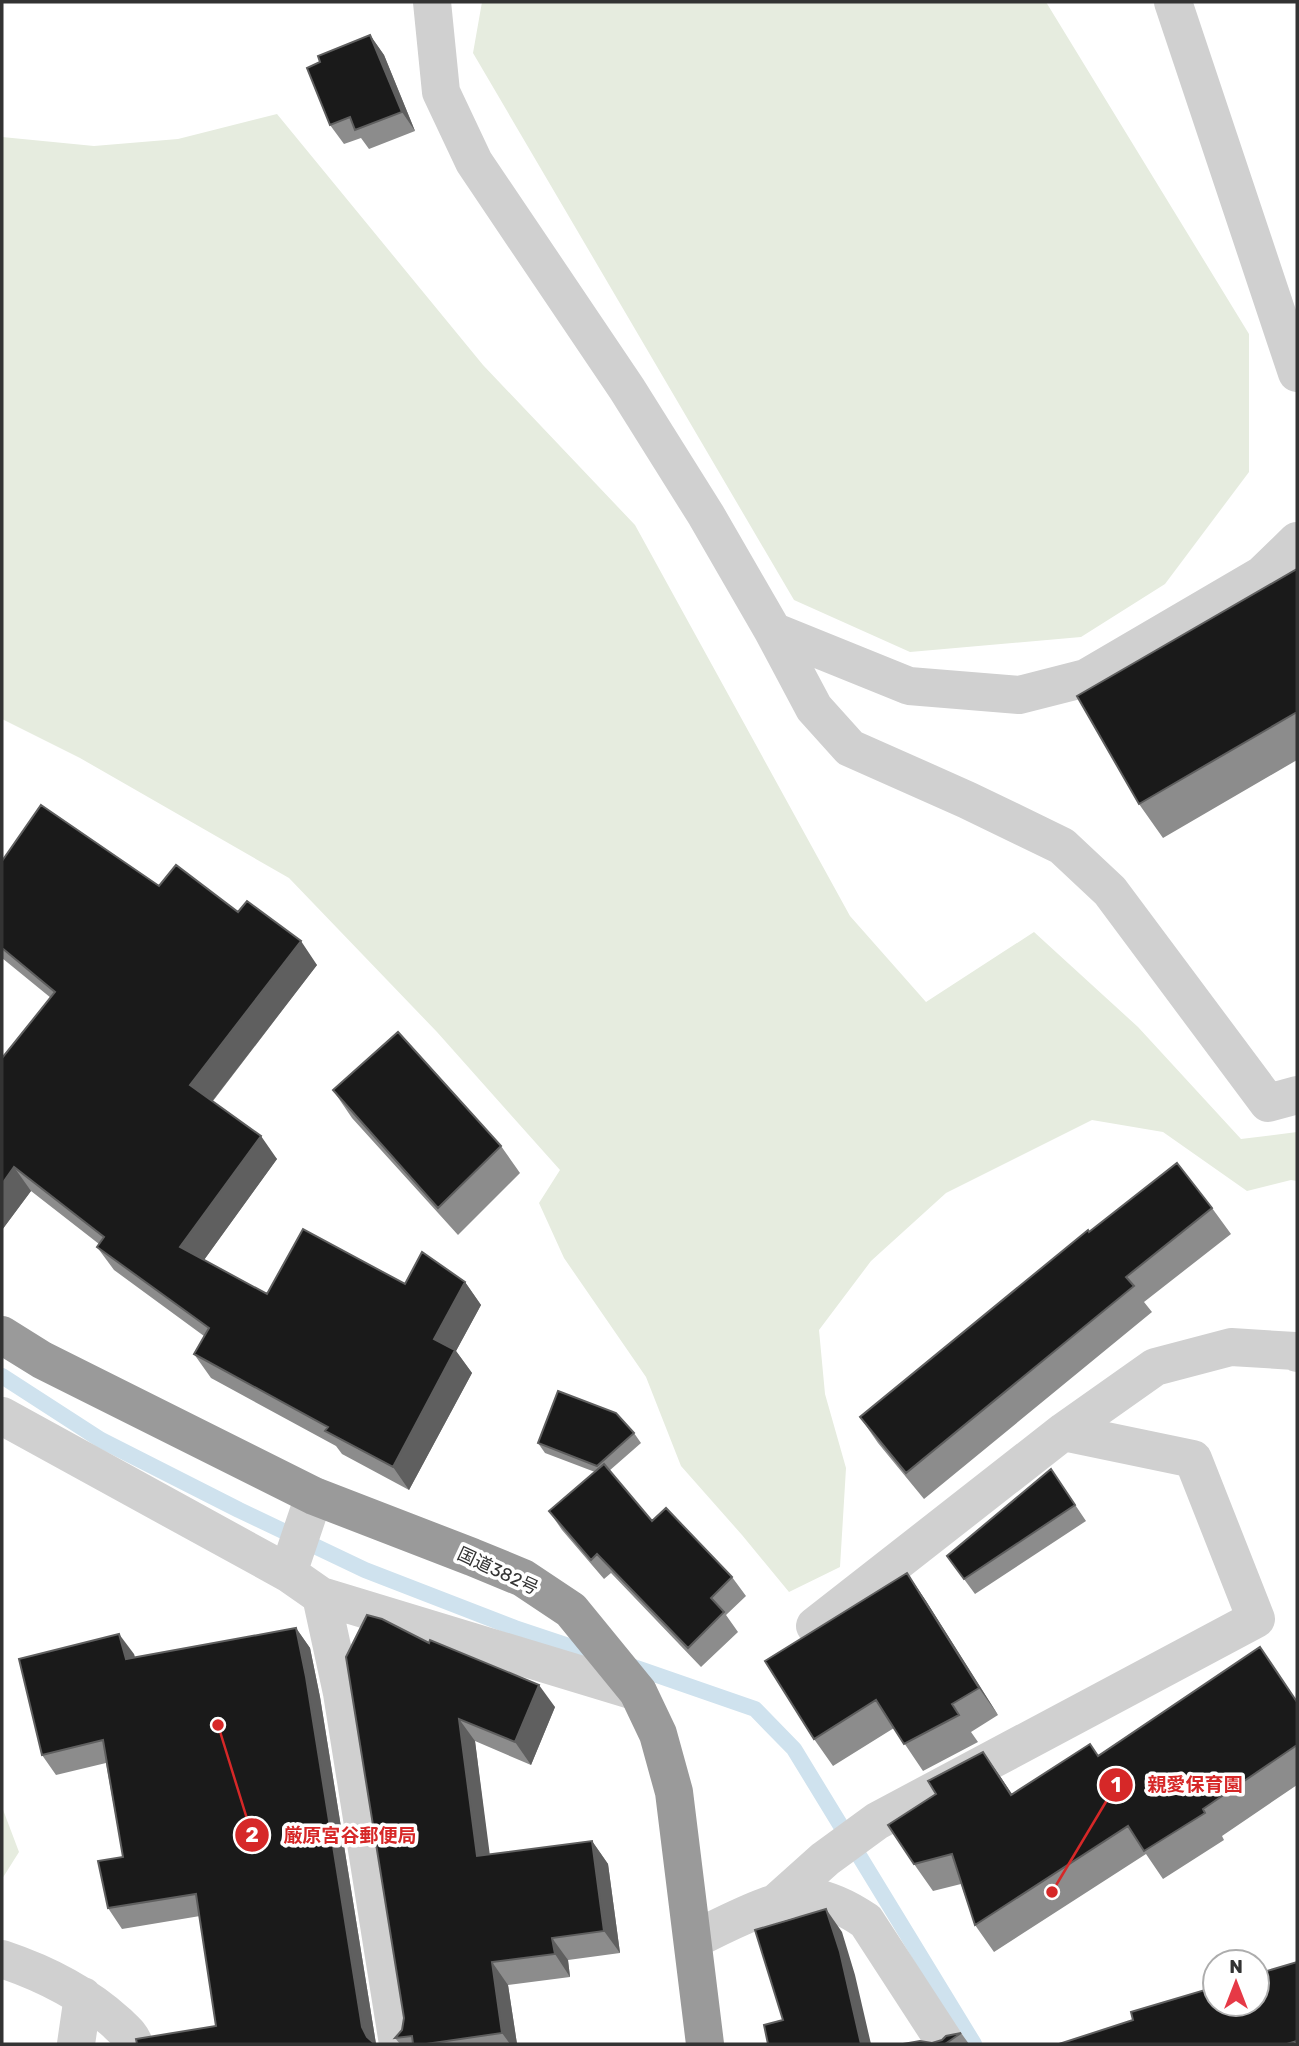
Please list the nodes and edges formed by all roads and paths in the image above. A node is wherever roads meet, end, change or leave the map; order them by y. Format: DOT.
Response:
graph roads {
  1 [pos="432,2"];
  2 [pos="1173,2"];
  3 [pos="1297,373"];
  4 [pos="1297,541"];
  5 [pos="773,631"];
  6 [pos="1297,1095"];
  7 [pos="2,1335"];
  8 [pos="1297,1353"];
  9 [pos="2,1416"];
  10 [pos="1063,1432"];
  11 [pos="314,1496"];
  12 [pos="288,1573"];
  13 [pos="321,1596"];
  14 [pos="815,1626"];
  15 [pos="638,1692"];
  16 [pos="777,1902"];
  17 [pos="693,1940"];
  18 [pos="2,1959"];
  19 [pos="83,1996"];
  20 [pos="76,2044"];
  21 [pos="134,2044"];
  22 [pos="398,2044"];
  23 [pos="705,2044"];
  24 [pos="946,2044"];
  1 -- 5 [label="street"];
  2 -- 3 [label="street"];
  4 -- 5 [label="street"];
  5 -- 6 [label="street"];
  7 -- 11 [label="highway, 国道382号"];
  8 -- 10 [label="street"];
  9 -- 12 [label="street"];
  10 -- 14 [label="street"];
  10 -- 16 [label="street"];
  11 -- 12 [label="street"];
  11 -- 15 [label="highway, 国道382号"];
  12 -- 13 [label="street"];
  13 -- 15 [label="street"];
  13 -- 22 [label="street"];
  15 -- 17 [label="highway, 国道382号"];
  16 -- 17 [label="street"];
  16 -- 24 [label="street"];
  17 -- 23 [label="highway, 国道382号"];
  18 -- 19 [label="street"];
  19 -- 20 [label="street"];
  19 -- 21 [label="street"];
}
